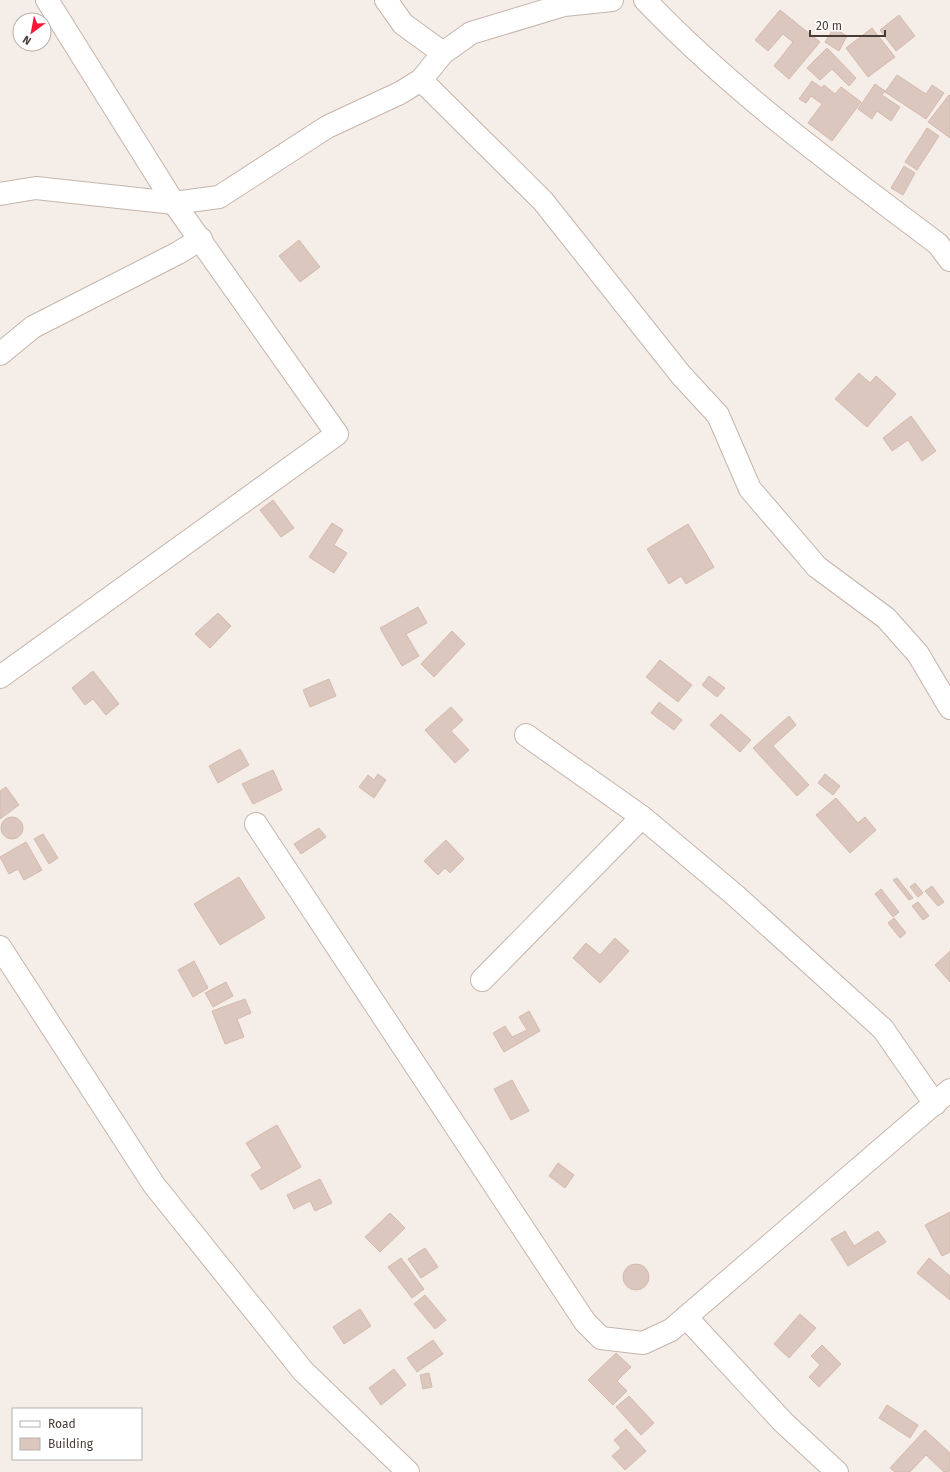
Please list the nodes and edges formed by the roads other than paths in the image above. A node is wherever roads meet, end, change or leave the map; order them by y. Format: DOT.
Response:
graph roads {
  1 [pos="47,0"];
  2 [pos="386,0"];
  3 [pos="612,0"];
  4 [pos="645,0"];
  5 [pos="443,53"];
  6 [pos="421,80"];
  7 [pos="0,194"];
  8 [pos="174,203"];
  9 [pos="200,239"];
  10 [pos="950,260"];
  11 [pos="0,354"];
  12 [pos="0,677"];
  13 [pos="950,708"];
  14 [pos="526,735"];
  15 [pos="642,817"];
  16 [pos="256,824"];
  17 [pos="0,947"];
  18 [pos="482,980"];
  19 [pos="942,1097"];
  20 [pos="686,1317"];
  21 [pos="408,1472"];
  22 [pos="838,1472"];
  1 -- 8 [label="street"];
  2 -- 5 [label="street"];
  3 -- 5 [label="street"];
  4 -- 10 [label="street"];
  5 -- 6 [label="street"];
  6 -- 8 [label="street"];
  6 -- 13 [label="street"];
  7 -- 8 [label="street"];
  8 -- 9 [label="street"];
  9 -- 11 [label="street"];
  9 -- 12 [label="street"];
  14 -- 15 [label="street"];
  15 -- 18 [label="street"];
  15 -- 19 [label="street"];
  16 -- 20 [label="street"];
  17 -- 21 [label="street"];
  19 -- 20 [label="street"];
  20 -- 22 [label="street"];
}
